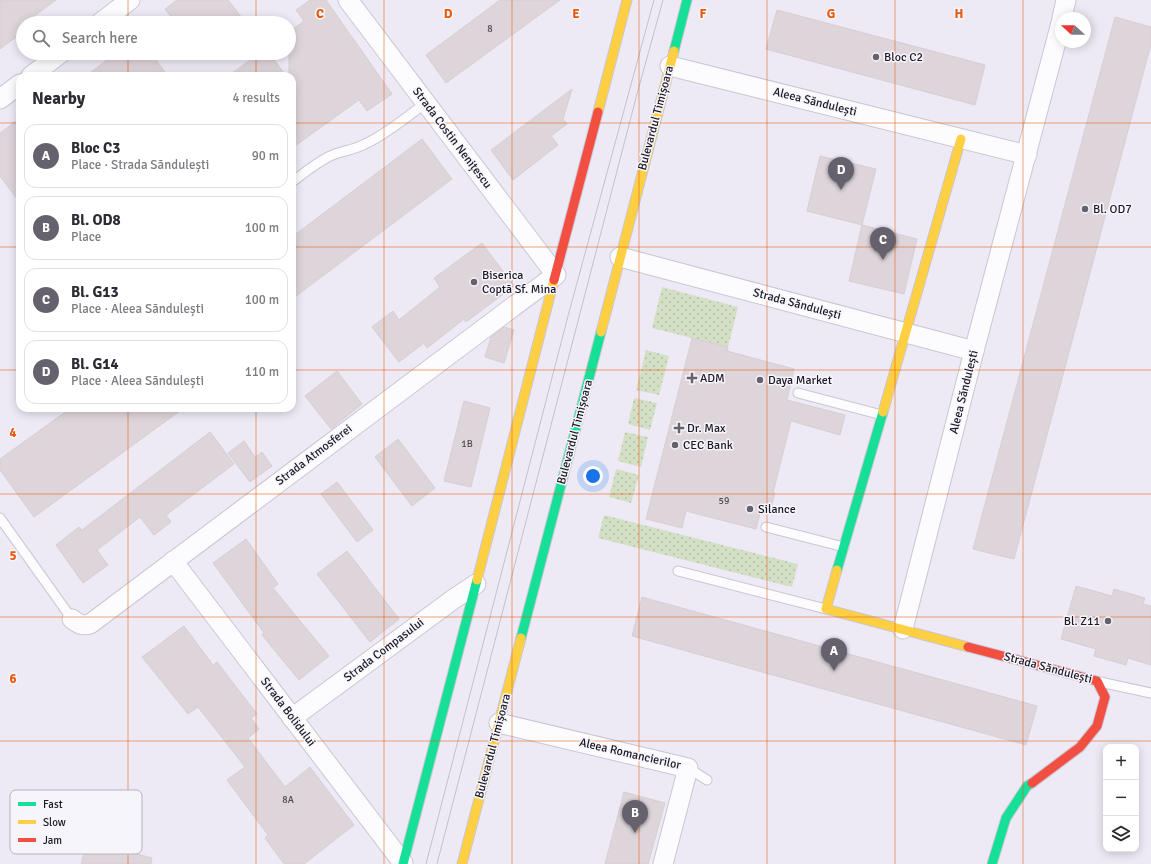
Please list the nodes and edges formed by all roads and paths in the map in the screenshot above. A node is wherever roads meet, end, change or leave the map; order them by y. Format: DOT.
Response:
graph roads {
  1 [pos="130,0"];
  2 [pos="348,0"];
  3 [pos="627,0"];
  4 [pos="687,0"];
  5 [pos="1066,0"];
  6 [pos="1063,12"];
  7 [pos="109,16"];
  8 [pos="1055,46"];
  9 [pos="52,60"];
  10 [pos="670,66"];
  11 [pos="36,72"];
  12 [pos="16,87"];
  13 [pos="0,99"];
  14 [pos="426,103"];
  15 [pos="961,139"];
  16 [pos="1027,155"];
  17 [pos="296,179"];
  18 [pos="620,257"];
  19 [pos="556,275"];
  20 [pos="906,333"];
  21 [pos="974,351"];
  22 [pos="798,392"];
  23 [pos="882,415"];
  24 [pos="0,518"];
  25 [pos="766,527"];
  26 [pos="844,547"];
  27 [pos="174,561"];
  28 [pos="678,571"];
  29 [pos="476,584"];
  30 [pos="826,609"];
  31 [pos="72,619"];
  32 [pos="903,629"];
  33 [pos="1097,681"];
  34 [pos="1151,693"];
  35 [pos="292,718"];
  36 [pos="499,723"];
  37 [pos="688,768"];
  38 [pos="707,780"];
  39 [pos="403,864"];
  40 [pos="462,864"];
  41 [pos="663,864"];
  42 [pos="992,864"];
  1 -- 7 [label="street"];
  2 -- 14 [label="street, Strada Costin Nenițescu"];
  3 -- 19 [label="main road"];
  4 -- 10 [label="main road, Bulevardul Timișoara"];
  5 -- 6 [label="street"];
  8 -- 16 [label="street, Aleea Săndulești"];
  9 -- 11 [label="street"];
  10 -- 15 [label="street, Aleea Săndulești"];
  10 -- 18 [label="main road, Bulevardul Timișoara"];
  12 -- 13 [label="street"];
  14 -- 17 [label="lane"];
  14 -- 19 [label="street, Strada Costin Nenițescu"];
  15 -- 16 [label="street, Aleea Săndulești"];
  15 -- 20 [label="main road"];
  16 -- 21 [label="street, Aleea Săndulești"];
  18 -- 20 [label="street, Strada Săndulești"];
  18 -- 36 [label="main road, Bulevardul Timișoara"];
  19 -- 27 [label="street, Strada Atmosferei"];
  19 -- 29 [label="main road"];
  20 -- 21 [label="street, Strada Săndulești"];
  20 -- 23 [label="main road"];
  21 -- 32 [label="street, Aleea Săndulești"];
  22 -- 23 [label="lane"];
  23 -- 26 [label="main road"];
  24 -- 31 [label="lane"];
  25 -- 26 [label="lane"];
  26 -- 30 [label="main road"];
  27 -- 31 [label="street, Strada Atmosferei"];
  27 -- 35 [label="street, Strada Bolidului"];
  28 -- 30 [label="lane"];
  29 -- 35 [label="street, Strada Compasului"];
  29 -- 39 [label="main road"];
  30 -- 32 [label="main road, Strada Săndulești"];
  32 -- 33 [label="main road, Strada Săndulești"];
  33 -- 34 [label="lane"];
  33 -- 42 [label="main road, Strada Săndulești"];
  35 -- 39 [label="street, Strada Bolidului"];
  36 -- 37 [label="street, Aleea Romancierilor"];
  36 -- 40 [label="main road, Bulevardul Timișoara"];
  37 -- 38 [label="lane"];
  37 -- 41 [label="street, Aleea Romancierilor"];
}
